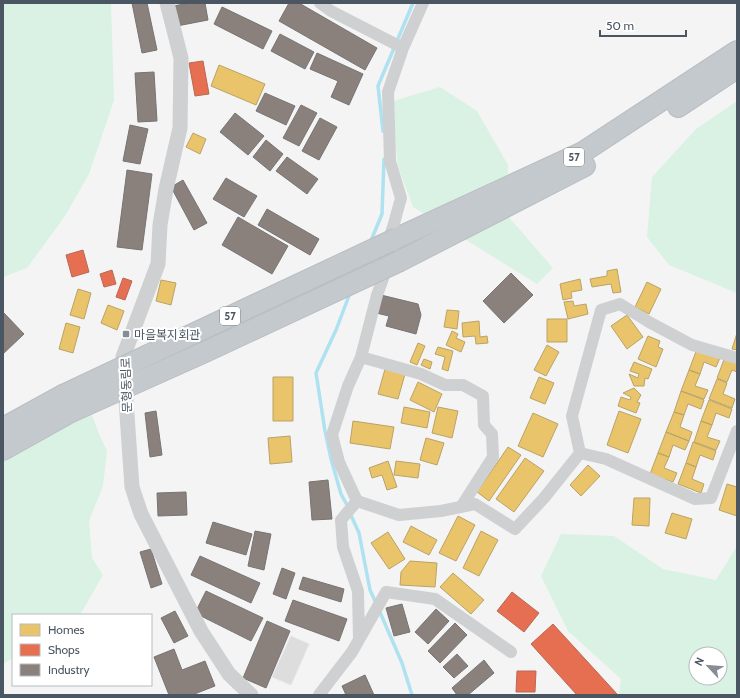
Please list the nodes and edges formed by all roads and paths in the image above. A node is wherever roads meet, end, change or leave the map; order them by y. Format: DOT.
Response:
graph roads {
  1 [pos="167,3"];
  2 [pos="320,3"];
  3 [pos="423,3"];
  4 [pos="403,48"];
  5 [pos="737,52"];
  6 [pos="737,68"];
  7 [pos="361,357"];
  8 [pos="737,358"];
  9 [pos="67,403"];
  10 [pos="3,417"];
  11 [pos="3,428"];
  12 [pos="737,431"];
  13 [pos="5,449"];
  14 [pos="580,453"];
  15 [pos="356,502"];
  16 [pos="461,507"];
  17 [pos="359,639"];
  18 [pos="511,652"];
  19 [pos="251,695"];
  20 [pos="319,695"];
  1 -- 19 [label="street, 문형동림로"];
  2 -- 4 [label="street"];
  3 -- 4 [label="street"];
  4 -- 7 [label="street"];
  5 -- 9 [label="highway, 57, bridge"];
  6 -- 9 [label="highway, 57, bridge"];
  7 -- 15 [label="street"];
  7 -- 16 [label="street"];
  8 -- 14 [label="street"];
  9 -- 10 [label="highway"];
  9 -- 11 [label="highway, 57"];
  9 -- 13 [label="highway, 57"];
  12 -- 14 [label="street"];
  14 -- 16 [label="street"];
  15 -- 16 [label="street"];
  15 -- 17 [label="street"];
  17 -- 18 [label="street"];
  17 -- 20 [label="street"];
}
